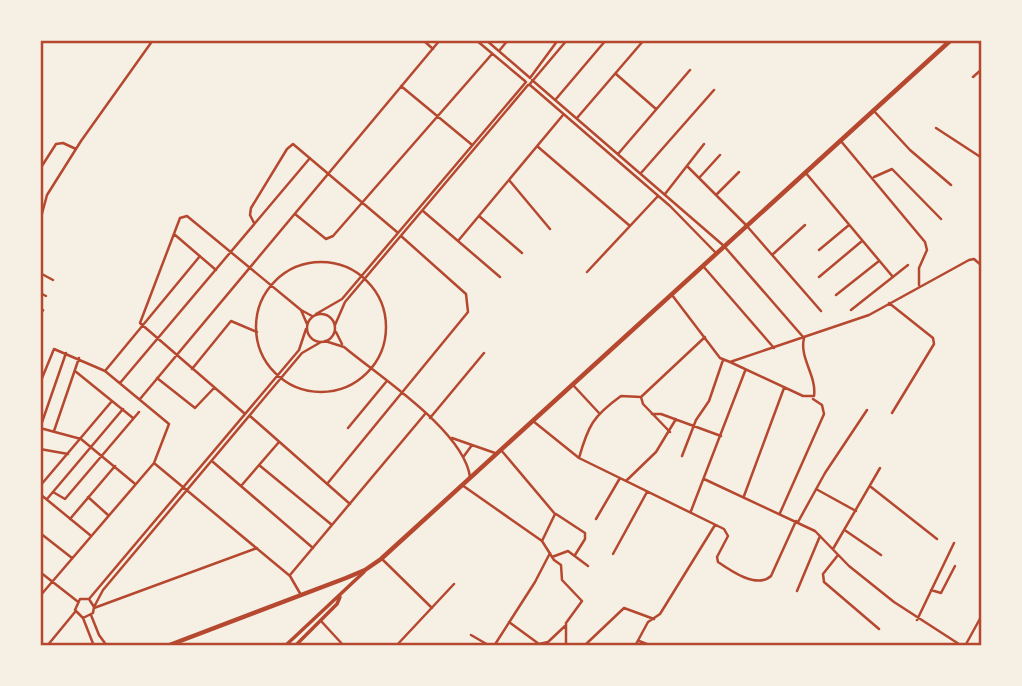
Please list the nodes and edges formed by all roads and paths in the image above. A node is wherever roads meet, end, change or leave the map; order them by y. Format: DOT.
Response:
graph roads {
  1 [pos="153,40"];
  2 [pos="423,40"];
  3 [pos="440,40"];
  4 [pos="477,40"];
  5 [pos="486,40"];
  6 [pos="508,40"];
  7 [pos="558,40"];
  8 [pos="567,40"];
  9 [pos="606,40"];
  10 [pos="644,40"];
  11 [pos="951,40"];
  12 [pos="977,40"];
  13 [pos="982,45"];
  14 [pos="433,49"];
  15 [pos="499,51"];
  16 [pos="492,54"];
  17 [pos="982,69"];
  18 [pos="690,70"];
  19 [pos="615,74"];
  20 [pos="973,77"];
  21 [pos="531,79"];
  22 [pos="527,83"];
  23 [pos="401,86"];
  24 [pos="713,90"];
  25 [pos="556,99"];
  26 [pos="656,109"];
  27 [pos="873,110"];
  28 [pos="563,115"];
  29 [pos="439,117"];
  30 [pos="577,118"];
  31 [pos="936,128"];
  32 [pos="840,140"];
  33 [pos="471,144"];
  34 [pos="704,144"];
  35 [pos="537,146"];
  36 [pos="76,149"];
  37 [pos="618,154"];
  38 [pos="720,155"];
  39 [pos="310,158"];
  40 [pos="982,158"];
  41 [pos="687,166"];
  42 [pos="40,169"];
  43 [pos="739,172"];
  44 [pos="804,172"];
  45 [pos="640,173"];
  46 [pos="329,174"];
  47 [pos="873,177"];
  48 [pos="699,178"];
  49 [pos="509,179"];
  50 [pos="951,185"];
  51 [pos="665,194"];
  52 [pos="716,195"];
  53 [pos="658,196"];
  54 [pos="363,203"];
  55 [pos="43,204"];
  56 [pos="423,211"];
  57 [pos="295,214"];
  58 [pos="479,216"];
  59 [pos="941,219"];
  60 [pos="40,221"];
  61 [pos="254,223"];
  62 [pos="746,225"];
  63 [pos="805,225"];
  64 [pos="849,225"];
  65 [pos="630,226"];
  66 [pos="550,229"];
  67 [pos="397,232"];
  68 [pos="174,234"];
  69 [pos="401,236"];
  70 [pos="458,241"];
  71 [pos="862,241"];
  72 [pos="724,246"];
  73 [pos="820,250"];
  74 [pos="231,252"];
  75 [pos="522,253"];
  76 [pos="716,253"];
  77 [pos="772,255"];
  78 [pos="200,256"];
  79 [pos="879,261"];
  80 [pos="703,265"];
  81 [pos="908,265"];
  82 [pos="982,266"];
  83 [pos="250,268"];
  84 [pos="216,270"];
  85 [pos="587,272"];
  86 [pos="40,273"];
  87 [pos="360,276"];
  88 [pos="500,277"];
  89 [pos="819,277"];
  90 [pos="893,277"];
  91 [pos="365,279"];
  92 [pos="53,280"];
  93 [pos="271,285"];
  94 [pos="919,285"];
  95 [pos="40,293"];
  96 [pos="671,293"];
  97 [pos="836,295"];
  98 [pos="46,296"];
  99 [pos="889,303"];
  100 [pos="43,310"];
  101 [pos="300,310"];
  102 [pos="851,310"];
  103 [pos="821,311"];
  104 [pos="40,315"];
  105 [pos="314,315"];
  106 [pos="142,326"];
  107 [pos="307,326"];
  108 [pos="335,327"];
  109 [pos="257,332"];
  110 [pos="705,337"];
  111 [pos="804,338"];
  112 [pos="157,339"];
  113 [pos="323,342"];
  114 [pos="344,347"];
  115 [pos="774,348"];
  116 [pos="66,353"];
  117 [pos="484,353"];
  118 [pos="176,355"];
  119 [pos="79,359"];
  120 [pos="723,360"];
  121 [pos="730,362"];
  122 [pos="191,369"];
  123 [pos="371,369"];
  124 [pos="75,370"];
  125 [pos="105,371"];
  126 [pos="745,371"];
  127 [pos="276,376"];
  128 [pos="157,378"];
  129 [pos="281,380"];
  130 [pos="386,382"];
  131 [pos="40,383"];
  132 [pos="120,383"];
  133 [pos="572,384"];
  134 [pos="214,388"];
  135 [pos="784,388"];
  136 [pos="401,394"];
  137 [pos="641,397"];
  138 [pos="812,398"];
  139 [pos="140,399"];
  140 [pos="112,401"];
  141 [pos="123,410"];
  142 [pos="867,410"];
  143 [pos="139,412"];
  144 [pos="892,412"];
  145 [pos="244,413"];
  146 [pos="599,413"];
  147 [pos="425,414"];
  148 [pos="652,414"];
  149 [pos="250,416"];
  150 [pos="133,418"];
  151 [pos="430,418"];
  152 [pos="676,419"];
  153 [pos="532,420"];
  154 [pos="693,426"];
  155 [pos="40,428"];
  156 [pos="348,428"];
  157 [pos="54,431"];
  158 [pos="670,432"];
  159 [pos="721,436"];
  160 [pos="452,438"];
  161 [pos="81,439"];
  162 [pos="279,442"];
  163 [pos="472,445"];
  164 [pos="91,446"];
  165 [pos="40,449"];
  166 [pos="498,451"];
  167 [pos="68,454"];
  168 [pos="102,455"];
  169 [pos="464,456"];
  170 [pos="682,456"];
  171 [pos="579,458"];
  172 [pos="213,462"];
  173 [pos="154,463"];
  174 [pos="259,465"];
  175 [pos="115,466"];
  176 [pos="880,468"];
  177 [pos="470,477"];
  178 [pos="620,478"];
  179 [pos="704,479"];
  180 [pos="626,481"];
  181 [pos="134,483"];
  182 [pos="327,484"];
  183 [pos="461,484"];
  184 [pos="183,485"];
  185 [pos="40,486"];
  186 [pos="241,486"];
  187 [pos="870,486"];
  188 [pos="816,489"];
  189 [pos="188,490"];
  190 [pos="53,492"];
  191 [pos="647,492"];
  192 [pos="40,494"];
  193 [pos="744,496"];
  194 [pos="88,498"];
  195 [pos="47,499"];
  196 [pos="350,504"];
  197 [pos="856,511"];
  198 [pos="690,512"];
  199 [pos="780,513"];
  200 [pos="555,514"];
  201 [pos="108,515"];
  202 [pos="70,519"];
  203 [pos="596,519"];
  204 [pos="797,521"];
  205 [pos="715,524"];
  206 [pos="332,525"];
  207 [pos="846,531"];
  208 [pos="40,533"];
  209 [pos="90,535"];
  210 [pos="820,535"];
  211 [pos="937,539"];
  212 [pos="542,541"];
  213 [pos="954,543"];
  214 [pos="257,548"];
  215 [pos="313,548"];
  216 [pos="833,549"];
  217 [pos="613,554"];
  218 [pos="551,555"];
  219 [pos="575,555"];
  220 [pos="838,555"];
  221 [pos="881,555"];
  222 [pos="72,558"];
  223 [pos="381,559"];
  224 [pos="588,566"];
  225 [pos="955,566"];
  226 [pos="365,570"];
  227 [pos="40,572"];
  228 [pos="290,576"];
  229 [pos="52,582"];
  230 [pos="454,584"];
  231 [pos="931,590"];
  232 [pos="797,591"];
  233 [pos="301,595"];
  234 [pos="341,595"];
  235 [pos="40,596"];
  236 [pos="89,599"];
  237 [pos="77,601"];
  238 [pos="94,608"];
  239 [pos="432,608"];
  240 [pos="75,612"];
  241 [pos="91,615"];
  242 [pos="982,615"];
  243 [pos="83,618"];
  244 [pos="654,619"];
  245 [pos="917,620"];
  246 [pos="321,621"];
  247 [pos="509,622"];
  248 [pos="565,626"];
  249 [pos="879,628"];
  250 [pos="471,635"];
  251 [pos="638,640"];
  252 [pos="47,646"];
  253 [pos="94,646"];
  254 [pos="107,646"];
  255 [pos="167,646"];
  256 [pos="285,646"];
  257 [pos="295,646"];
  258 [pos="344,646"];
  259 [pos="396,646"];
  260 [pos="492,646"];
  261 [pos="566,646"];
  262 [pos="584,646"];
  263 [pos="635,646"];
  264 [pos="652,646"];
  265 [pos="964,646"];
  1 -- 36 [label="street"];
  2 -- 14 [label="street"];
  3 -- 14 [label="street"];
  4 -- 16 [label="street"];
  5 -- 15 [label="street"];
  6 -- 15 [label="street"];
  7 -- 21 [label="street"];
  8 -- 21 [label="street"];
  9 -- 25 [label="street"];
  10 -- 19 [label="street"];
  11 -- 27 [label="main road"];
  12 -- 13 [label="street"];
  14 -- 23 [label="street"];
  15 -- 21 [label="street"];
  16 -- 22 [label="street"];
  16 -- 29 [label="street"];
  17 -- 20 [label="street"];
  18 -- 26 [label="street"];
  19 -- 26 [label="street"];
  19 -- 30 [label="street"];
  21 -- 22 [label="street"];
  21 -- 25 [label="street"];
  22 -- 28 [label="street"];
  22 -- 33 [label="street"];
  22 -- 56 [label="street"];
  23 -- 29 [label="street"];
  23 -- 46 [label="street"];
  24 -- 45 [label="street"];
  25 -- 30 [label="street"];
  26 -- 37 [label="street"];
  27 -- 32 [label="main road"];
  27 -- 50 [label="street"];
  28 -- 35 [label="street"];
  28 -- 53 [label="street"];
  29 -- 33 [label="street"];
  29 -- 54 [label="street"];
  30 -- 37 [label="street"];
  31 -- 40 [label="street"];
  32 -- 44 [label="main road"];
  32 -- 47 [label="street"];
  33 -- 67 [label="street"];
  34 -- 41 [label="street"];
  35 -- 49 [label="street"];
  35 -- 65 [label="street"];
  36 -- 42 [label="street"];
  36 -- 55 [label="street"];
  37 -- 45 [label="street"];
  38 -- 48 [label="street"];
  39 -- 46 [label="street"];
  39 -- 61 [label="street"];
  39 -- 61 [label="street"];
  41 -- 48 [label="street"];
  41 -- 51 [label="street"];
  43 -- 52 [label="street"];
  44 -- 62 [label="main road"];
  44 -- 64 [label="street"];
  45 -- 51 [label="street"];
  46 -- 54 [label="street"];
  46 -- 57 [label="street"];
  47 -- 59 [label="street"];
  47 -- 94 [label="street"];
  48 -- 52 [label="street"];
  49 -- 58 [label="street"];
  49 -- 66 [label="street"];
  51 -- 72 [label="street"];
  52 -- 62 [label="street"];
  53 -- 65 [label="street"];
  53 -- 76 [label="street"];
  54 -- 57 [label="street"];
  54 -- 67 [label="street"];
  55 -- 60 [label="street"];
  56 -- 69 [label="street"];
  56 -- 70 [label="street"];
  57 -- 83 [label="street"];
  58 -- 70 [label="street"];
  58 -- 75 [label="street"];
  61 -- 74 [label="street"];
  62 -- 72 [label="main road"];
  62 -- 77 [label="street"];
  63 -- 77 [label="street"];
  64 -- 71 [label="street"];
  64 -- 73 [label="street"];
  65 -- 85 [label="street"];
  67 -- 87 [label="street"];
  68 -- 74 [label="street"];
  68 -- 78 [label="street"];
  68 -- 106 [label="street"];
  69 -- 91 [label="street"];
  69 -- 136 [label="street"];
  70 -- 88 [label="street"];
  71 -- 79 [label="street"];
  71 -- 89 [label="street"];
  72 -- 76 [label="main road"];
  72 -- 111 [label="street"];
  74 -- 83 [label="street"];
  74 -- 84 [label="street"];
  76 -- 80 [label="main road"];
  77 -- 103 [label="street"];
  78 -- 84 [label="street"];
  78 -- 106 [label="street"];
  79 -- 90 [label="street"];
  79 -- 97 [label="street"];
  80 -- 96 [label="main road"];
  80 -- 115 [label="street"];
  81 -- 90 [label="street"];
  82 -- 94 [label="street"];
  83 -- 93 [label="street"];
  83 -- 118 [label="street"];
  84 -- 112 [label="street"];
  86 -- 92 [label="street"];
  87 -- 91 [label="street"];
  87 -- 93 [label="street"];
  87 -- 105 [label="street"];
  90 -- 102 [label="street"];
  91 -- 108 [label="street"];
  91 -- 123 [label="street"];
  93 -- 101 [label="street"];
  93 -- 109 [label="street"];
  94 -- 99 [label="street"];
  95 -- 98 [label="street"];
  96 -- 110 [label="street"];
  96 -- 133 [label="main road"];
  99 -- 111 [label="street"];
  99 -- 144 [label="street"];
  100 -- 104 [label="street"];
  101 -- 105 [label="street"];
  101 -- 107 [label="street"];
  105 -- 107 [label="street"];
  105 -- 108 [label="street"];
  106 -- 112 [label="street"];
  106 -- 125 [label="street"];
  107 -- 113 [label="street"];
  107 -- 127 [label="street"];
  108 -- 113 [label="street"];
  108 -- 114 [label="street"];
  109 -- 122 [label="street"];
  109 -- 127 [label="street"];
  110 -- 120 [label="street"];
  110 -- 137 [label="street"];
  111 -- 115 [label="street"];
  111 -- 138 [label="street"];
  112 -- 118 [label="street"];
  112 -- 132 [label="street"];
  113 -- 114 [label="street"];
  113 -- 129 [label="street"];
  114 -- 123 [label="street"];
  115 -- 121 [label="street"];
  116 -- 119 [label="street"];
  116 -- 131 [label="street"];
  116 -- 155 [label="street"];
  117 -- 151 [label="street"];
  118 -- 122 [label="street"];
  118 -- 128 [label="street"];
  119 -- 124 [label="street"];
  119 -- 125 [label="street"];
  120 -- 121 [label="street"];
  120 -- 154 [label="street"];
  121 -- 126 [label="street"];
  122 -- 134 [label="street"];
  123 -- 129 [label="street"];
  123 -- 130 [label="street"];
  124 -- 140 [label="street"];
  124 -- 157 [label="street"];
  125 -- 132 [label="street"];
  126 -- 135 [label="street"];
  126 -- 159 [label="street"];
  127 -- 129 [label="street"];
  127 -- 145 [label="street"];
  128 -- 134 [label="street"];
  128 -- 139 [label="street"];
  129 -- 149 [label="street"];
  130 -- 136 [label="street"];
  130 -- 156 [label="street"];
  132 -- 139 [label="street"];
  133 -- 146 [label="street"];
  133 -- 153 [label="main road"];
  134 -- 145 [label="street"];
  135 -- 138 [label="street"];
  135 -- 193 [label="street"];
  136 -- 147 [label="street"];
  136 -- 182 [label="street"];
  137 -- 146 [label="street"];
  137 -- 148 [label="street"];
  138 -- 199 [label="street"];
  139 -- 173 [label="street"];
  140 -- 141 [label="street"];
  140 -- 161 [label="street"];
  141 -- 150 [label="street"];
  141 -- 164 [label="street"];
  142 -- 188 [label="street"];
  143 -- 150 [label="street"];
  145 -- 184 [label="street"];
  146 -- 171 [label="street"];
  147 -- 151 [label="street"];
  147 -- 196 [label="street"];
  148 -- 152 [label="street"];
  148 -- 158 [label="street"];
  149 -- 162 [label="street"];
  149 -- 172 [label="street"];
  150 -- 168 [label="street"];
  151 -- 160 [label="street"];
  152 -- 154 [label="street"];
  152 -- 158 [label="street"];
  153 -- 166 [label="main road"];
  153 -- 171 [label="street"];
  154 -- 159 [label="street"];
  154 -- 170 [label="street"];
  155 -- 157 [label="street"];
  157 -- 161 [label="street"];
  158 -- 180 [label="street"];
  159 -- 179 [label="street"];
  160 -- 163 [label="street"];
  160 -- 169 [label="street"];
  161 -- 164 [label="street"];
  161 -- 167 [label="street"];
  162 -- 174 [label="street"];
  162 -- 182 [label="street"];
  163 -- 166 [label="street"];
  163 -- 169 [label="street"];
  164 -- 168 [label="street"];
  164 -- 190 [label="street"];
  165 -- 167 [label="street"];
  166 -- 177 [label="main road"];
  166 -- 200 [label="street"];
  167 -- 185 [label="street"];
  168 -- 175 [label="street"];
  168 -- 190 [label="street"];
  169 -- 177 [label="street"];
  171 -- 178 [label="street"];
  172 -- 186 [label="street"];
  172 -- 189 [label="street"];
  173 -- 181 [label="street"];
  173 -- 184 [label="street"];
  174 -- 186 [label="street"];
  174 -- 206 [label="street"];
  175 -- 181 [label="street"];
  175 -- 194 [label="street"];
  176 -- 187 [label="street"];
  177 -- 183 [label="main road"];
  178 -- 180 [label="street"];
  178 -- 203 [label="street"];
  179 -- 193 [label="street"];
  179 -- 198 [label="street"];
  180 -- 191 [label="street"];
  181 -- 201 [label="street"];
  182 -- 196 [label="street"];
  183 -- 212 [label="street"];
  183 -- 223 [label="main road"];
  184 -- 189 [label="street"];
  184 -- 236 [label="street"];
  186 -- 215 [label="street"];
  187 -- 197 [label="street"];
  187 -- 211 [label="street"];
  188 -- 197 [label="street"];
  188 -- 204 [label="street"];
  189 -- 214 [label="street"];
  189 -- 238 [label="street"];
  190 -- 195 [label="street"];
  191 -- 198 [label="street"];
  191 -- 217 [label="street"];
  192 -- 195 [label="street"];
  193 -- 199 [label="street"];
  194 -- 201 [label="street"];
  194 -- 202 [label="street"];
  195 -- 202 [label="street"];
  196 -- 206 [label="street"];
  197 -- 207 [label="street"];
  198 -- 205 [label="street"];
  199 -- 204 [label="street"];
  200 -- 212 [label="street"];
  200 -- 219 [label="street"];
  201 -- 209 [label="street"];
  202 -- 209 [label="street"];
  204 -- 205 [label="street"];
  204 -- 210 [label="street"];
  205 -- 244 [label="street"];
  206 -- 215 [label="street"];
  207 -- 216 [label="street"];
  207 -- 221 [label="street"];
  208 -- 222 [label="street"];
  209 -- 222 [label="street"];
  210 -- 216 [label="street"];
  210 -- 232 [label="street"];
  212 -- 218 [label="street"];
  213 -- 231 [label="street"];
  214 -- 228 [label="street"];
  214 -- 238 [label="street"];
  215 -- 228 [label="street"];
  216 -- 220 [label="street"];
  218 -- 219 [label="street"];
  218 -- 247 [label="street"];
  218 -- 248 [label="street"];
  219 -- 224 [label="street"];
  220 -- 245 [label="street"];
  220 -- 249 [label="street"];
  222 -- 229 [label="street"];
  223 -- 226 [label="main road"];
  223 -- 239 [label="street"];
  225 -- 231 [label="street"];
  226 -- 233 [label="main road"];
  226 -- 234 [label="street"];
  227 -- 229 [label="street"];
  228 -- 233 [label="street"];
  229 -- 235 [label="street"];
  229 -- 237 [label="street"];
  230 -- 239 [label="street"];
  231 -- 245 [label="street"];
  233 -- 255 [label="main road"];
  234 -- 246 [label="street"];
  234 -- 256 [label="street"];
  236 -- 237 [label="street"];
  236 -- 238 [label="street"];
  237 -- 240 [label="street"];
  238 -- 241 [label="street"];
  239 -- 259 [label="street"];
  240 -- 243 [label="street"];
  240 -- 252 [label="street"];
  241 -- 243 [label="street"];
  241 -- 254 [label="street"];
  242 -- 265 [label="street"];
  243 -- 253 [label="street"];
  244 -- 251 [label="street"];
  244 -- 262 [label="street"];
  245 -- 265 [label="street"];
  246 -- 257 [label="street"];
  246 -- 258 [label="street"];
  247 -- 248 [label="street"];
  247 -- 260 [label="street"];
  248 -- 261 [label="street"];
  250 -- 260 [label="street"];
  251 -- 263 [label="street"];
  251 -- 264 [label="street"];
}
